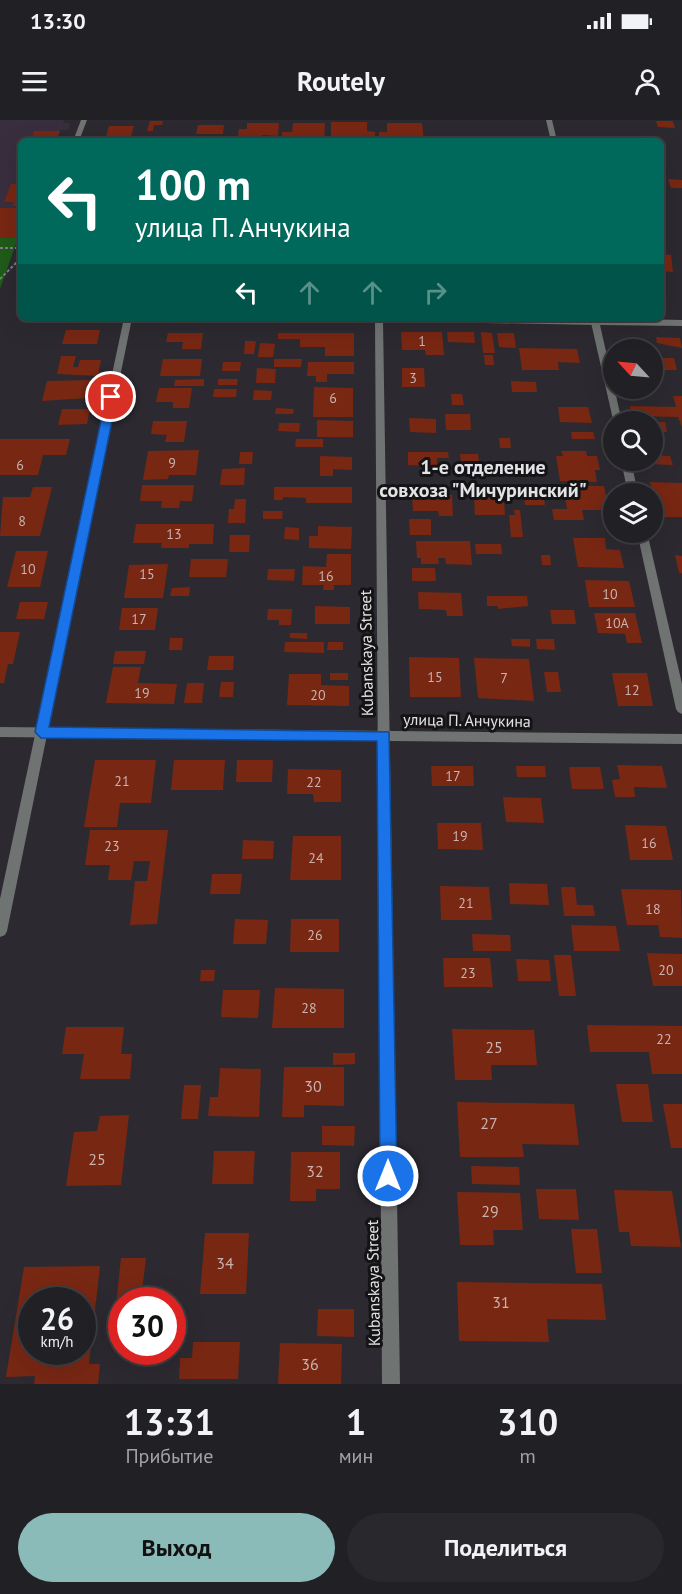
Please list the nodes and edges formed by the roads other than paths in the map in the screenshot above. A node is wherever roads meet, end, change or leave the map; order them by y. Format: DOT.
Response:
graph roads {
  1 [pos="84,120"];
  2 [pos="549,120"];
  3 [pos="77,138"];
  4 [pos="553,138"];
  5 [pos="127,321"];
  6 [pos="379,321"];
  7 [pos="594,321"];
  8 [pos="623,321"];
  9 [pos="682,323"];
  10 [pos="615,411"];
  11 [pos="644,543"];
  12 [pos="682,709"];
  13 [pos="0,732"];
  14 [pos="41,732"];
  15 [pos="384,736"];
  16 [pos="682,739"];
  17 [pos="0,931"];
  18 [pos="390,1384"];
  1 -- 3 [label="street"];
  2 -- 4 [label="street"];
  5 -- 14 [label="street"];
  6 -- 15 [label="street, Kubanskaya Street"];
  7 -- 10 [label="street"];
  8 -- 9 [label="street"];
  11 -- 12 [label="street"];
  13 -- 14 [label="street, улица П. Анчукина"];
  14 -- 15 [label="street, улица П. Анчукина"];
  14 -- 17 [label="street"];
  15 -- 16 [label="street, улица П. Анчукина"];
  15 -- 18 [label="street, Kubanskaya Street"];
}
